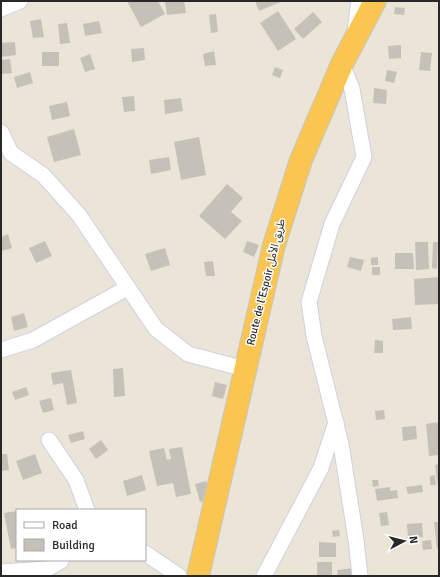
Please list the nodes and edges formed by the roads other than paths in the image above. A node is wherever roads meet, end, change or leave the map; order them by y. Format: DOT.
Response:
graph roads {
  1 [pos="20,1"];
  2 [pos="359,1"];
  3 [pos="375,1"];
  4 [pos="1,9"];
  5 [pos="354,40"];
  6 [pos="342,64"];
  7 [pos="1,132"];
  8 [pos="127,288"];
  9 [pos="1,350"];
  10 [pos="245,369"];
  11 [pos="336,422"];
  12 [pos="49,440"];
  13 [pos="87,509"];
  14 [pos="146,554"];
  15 [pos="61,561"];
  16 [pos="1,572"];
  17 [pos="57,576"];
  18 [pos="179,576"];
  19 [pos="198,576"];
  20 [pos="264,576"];
  21 [pos="360,576"];
  1 -- 4 [label="street"];
  2 -- 5 [label="street"];
  3 -- 5 [label="highway, Route de l’Espoir طريق الأمل"];
  5 -- 6 [label="highway, Route de l’Espoir طريق الأمل"];
  6 -- 10 [label="highway, Route de l’Espoir طريق الأمل"];
  6 -- 11 [label="street"];
  7 -- 8 [label="street"];
  8 -- 9 [label="street"];
  8 -- 10 [label="street"];
  10 -- 19 [label="highway, Route de l’Espoir طريق الأمل"];
  11 -- 20 [label="street"];
  11 -- 21 [label="street"];
  12 -- 13 [label="street"];
  14 -- 18 [label="street"];
  15 -- 16 [label="street"];
  15 -- 17 [label="street"];
}
